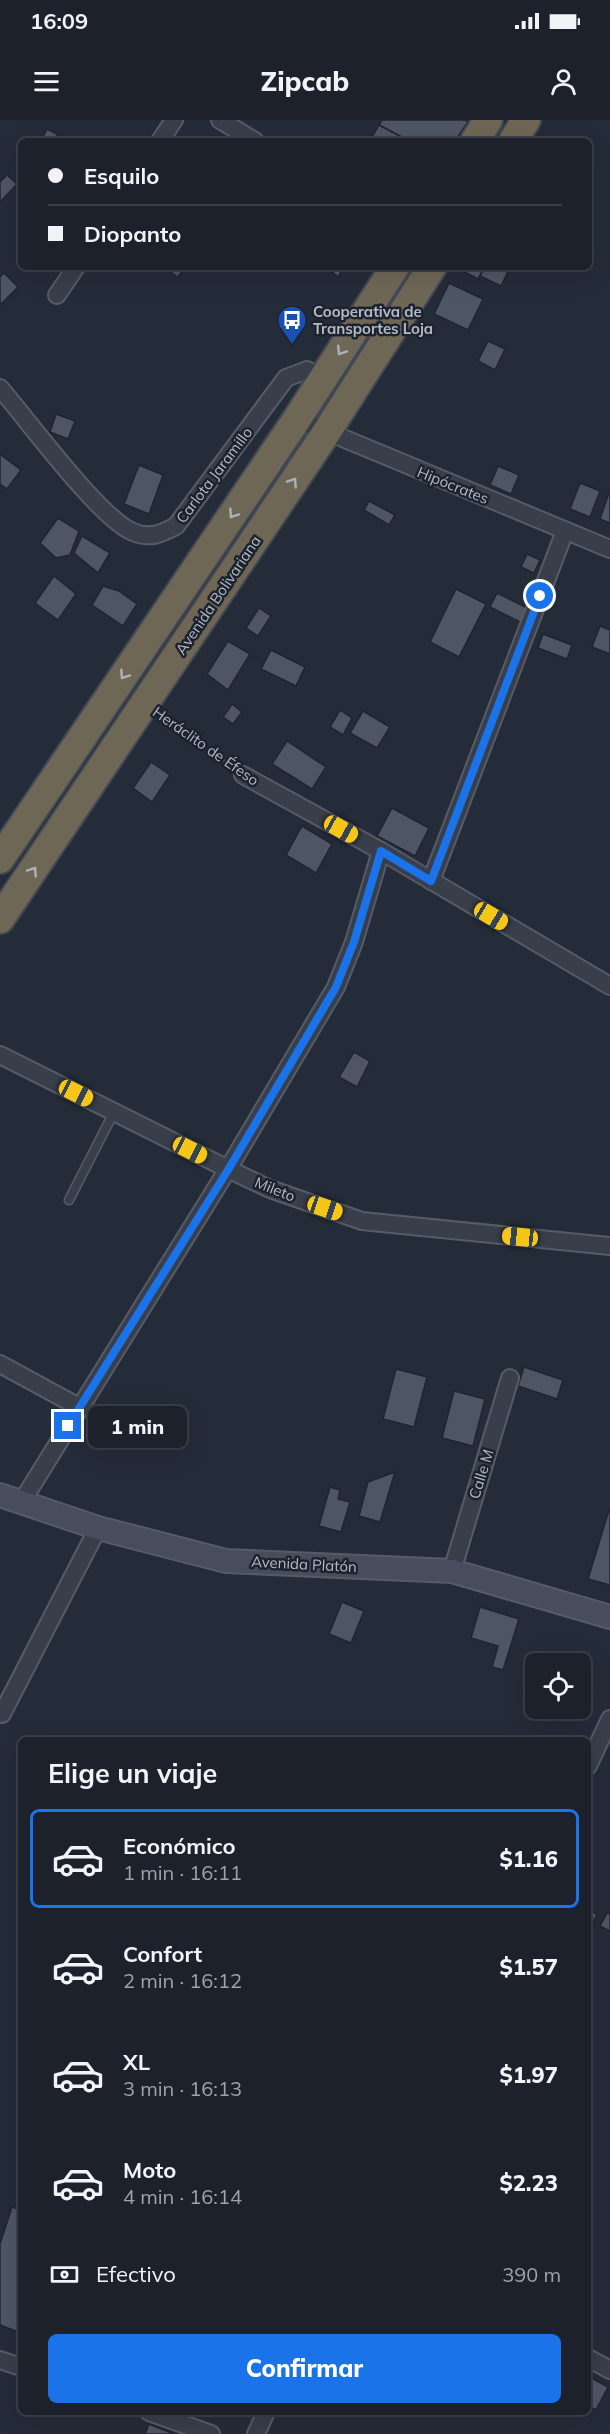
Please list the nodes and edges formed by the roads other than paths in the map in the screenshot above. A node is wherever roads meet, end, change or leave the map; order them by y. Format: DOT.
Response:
graph roads {
  1 [pos="174,120"];
  2 [pos="220,120"];
  3 [pos="488,120"];
  4 [pos="526,120"];
  5 [pos="162,138"];
  6 [pos="250,138"];
  7 [pos="477,138"];
  8 [pos="515,138"];
  9 [pos="74,270"];
  10 [pos="394,270"];
  11 [pos="430,270"];
  12 [pos="57,295"];
  13 [pos="324,378"];
  14 [pos="0,388"];
  15 [pos="297,419"];
  16 [pos="326,433"];
  17 [pos="566,531"];
  18 [pos="610,549"];
  19 [pos="243,775"];
  20 [pos="381,851"];
  21 [pos="0,859"];
  22 [pos="431,881"];
  23 [pos="0,919"];
  24 [pos="610,986"];
  25 [pos="0,1054"];
  26 [pos="114,1112"];
  27 [pos="228,1170"];
  28 [pos="69,1200"];
  29 [pos="610,1246"];
  30 [pos="0,1364"];
  31 [pos="510,1378"];
  32 [pos="79,1407"];
  33 [pos="10,1499"];
  34 [pos="98,1528"];
  35 [pos="452,1570"];
  36 [pos="610,1617"];
  37 [pos="2,1714"];
  38 [pos="610,1719"];
  39 [pos="591,1760"];
  40 [pos="0,2360"];
  41 [pos="591,2360"];
  42 [pos="18,2366"];
  43 [pos="610,2370"];
  44 [pos="157,2415"];
  45 [pos="265,2415"];
  46 [pos="211,2434"];
  47 [pos="256,2434"];
  1 -- 5 [label="street"];
  2 -- 6 [label="street"];
  3 -- 7 [label="highway"];
  4 -- 8 [label="highway"];
  9 -- 12 [label="street"];
  10 -- 13 [label="highway, one-way"];
  11 -- 16 [label="highway, Avenida Bolivariana"];
  13 -- 14 [label="street, Carlota Jaramillo"];
  13 -- 15 [label="highway"];
  15 -- 16 [label="street, Hipócrates"];
  15 -- 21 [label="highway, one-way"];
  16 -- 17 [label="street, Hipócrates"];
  23 -- 16 [label="highway, Avenida Bolivariana, one-way"];
  17 -- 18 [label="street, Hipócrates"];
  17 -- 22 [label="street"];
  19 -- 20 [label="street, Heráclito de Éfeso"];
  20 -- 22 [label="street, Heráclito de Éfeso"];
  20 -- 27 [label="street"];
  22 -- 24 [label="street, Heráclito de Éfeso"];
  25 -- 26 [label="street, Mileto"];
  26 -- 27 [label="street, Mileto"];
  26 -- 28 [label="lane"];
  27 -- 29 [label="street, Mileto"];
  27 -- 32 [label="street"];
  30 -- 32 [label="street"];
  31 -- 35 [label="street, Calle M"];
  32 -- 33 [label="street"];
  33 -- 34 [label="street, Avenida Platón"];
  34 -- 35 [label="street, Avenida Platón"];
  34 -- 37 [label="street"];
  35 -- 36 [label="street, Avenida Platón"];
  38 -- 39 [label="street"];
  40 -- 42 [label="street"];
  41 -- 43 [label="street"];
  44 -- 46 [label="street"];
  45 -- 47 [label="street"];
}
